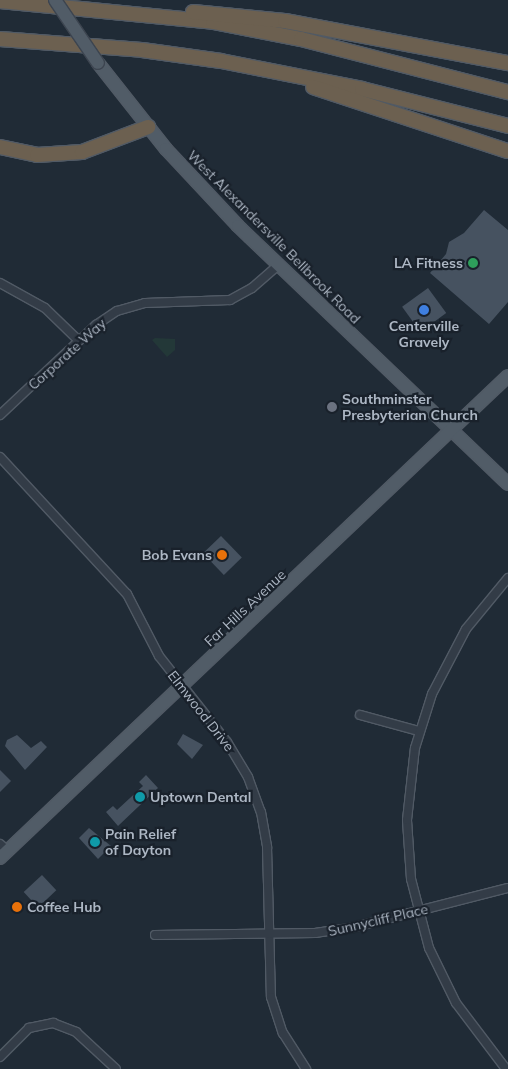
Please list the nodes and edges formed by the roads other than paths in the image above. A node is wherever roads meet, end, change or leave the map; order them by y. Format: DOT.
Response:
graph roads {
  1 [pos="55,0"];
  2 [pos="0,1"];
  3 [pos="118,11"];
  4 [pos="0,39"];
  5 [pos="508,64"];
  6 [pos="265,71"];
  7 [pos="508,92"];
  8 [pos="508,126"];
  9 [pos="148,128"];
  10 [pos="0,147"];
  11 [pos="508,151"];
  12 [pos="278,265"];
  13 [pos="0,283"];
  14 [pos="79,342"];
  15 [pos="508,376"];
  16 [pos="0,415"];
  17 [pos="453,431"];
  18 [pos="0,457"];
  19 [pos="508,484"];
  20 [pos="508,578"];
  21 [pos="181,688"];
  22 [pos="360,715"];
  23 [pos="420,731"];
  24 [pos="3,851"];
  25 [pos="508,888"];
  26 [pos="418,911"];
  27 [pos="155,935"];
  28 [pos="269,935"];
  29 [pos="0,1057"];
  30 [pos="116,1069"];
  31 [pos="306,1069"];
  32 [pos="506,1069"];
  1 -- 9 [label="main road, West Alexandersville Bellbrook Road, bridge"];
  2 -- 3 [label="highway"];
  3 -- 5 [label="highway"];
  3 -- 7 [label="highway"];
  4 -- 6 [label="highway"];
  6 -- 8 [label="highway"];
  6 -- 11 [label="highway"];
  9 -- 10 [label="highway"];
  9 -- 12 [label="main road, West Alexandersville Bellbrook Road"];
  12 -- 14 [label="street, Corporate Way"];
  12 -- 17 [label="main road, West Alexandersville Bellbrook Road"];
  13 -- 14 [label="street"];
  14 -- 16 [label="street, Corporate Way"];
  15 -- 17 [label="main road, Far Hills Avenue"];
  17 -- 19 [label="main road, West Alexandersville Bellbrook Road"];
  17 -- 21 [label="main road, Far Hills Avenue"];
  18 -- 21 [label="street, Elmwood Drive"];
  20 -- 23 [label="street"];
  21 -- 24 [label="main road, Far Hills Avenue"];
  21 -- 28 [label="street, Elmwood Drive"];
  22 -- 23 [label="street"];
  23 -- 26 [label="street"];
  25 -- 26 [label="street, Sunnycliff Place"];
  26 -- 28 [label="street, Sunnycliff Place"];
  26 -- 32 [label="street"];
  27 -- 28 [label="street, Sunnycliff Place"];
  28 -- 31 [label="street, Elmwood Drive"];
  29 -- 30 [label="street"];
}
